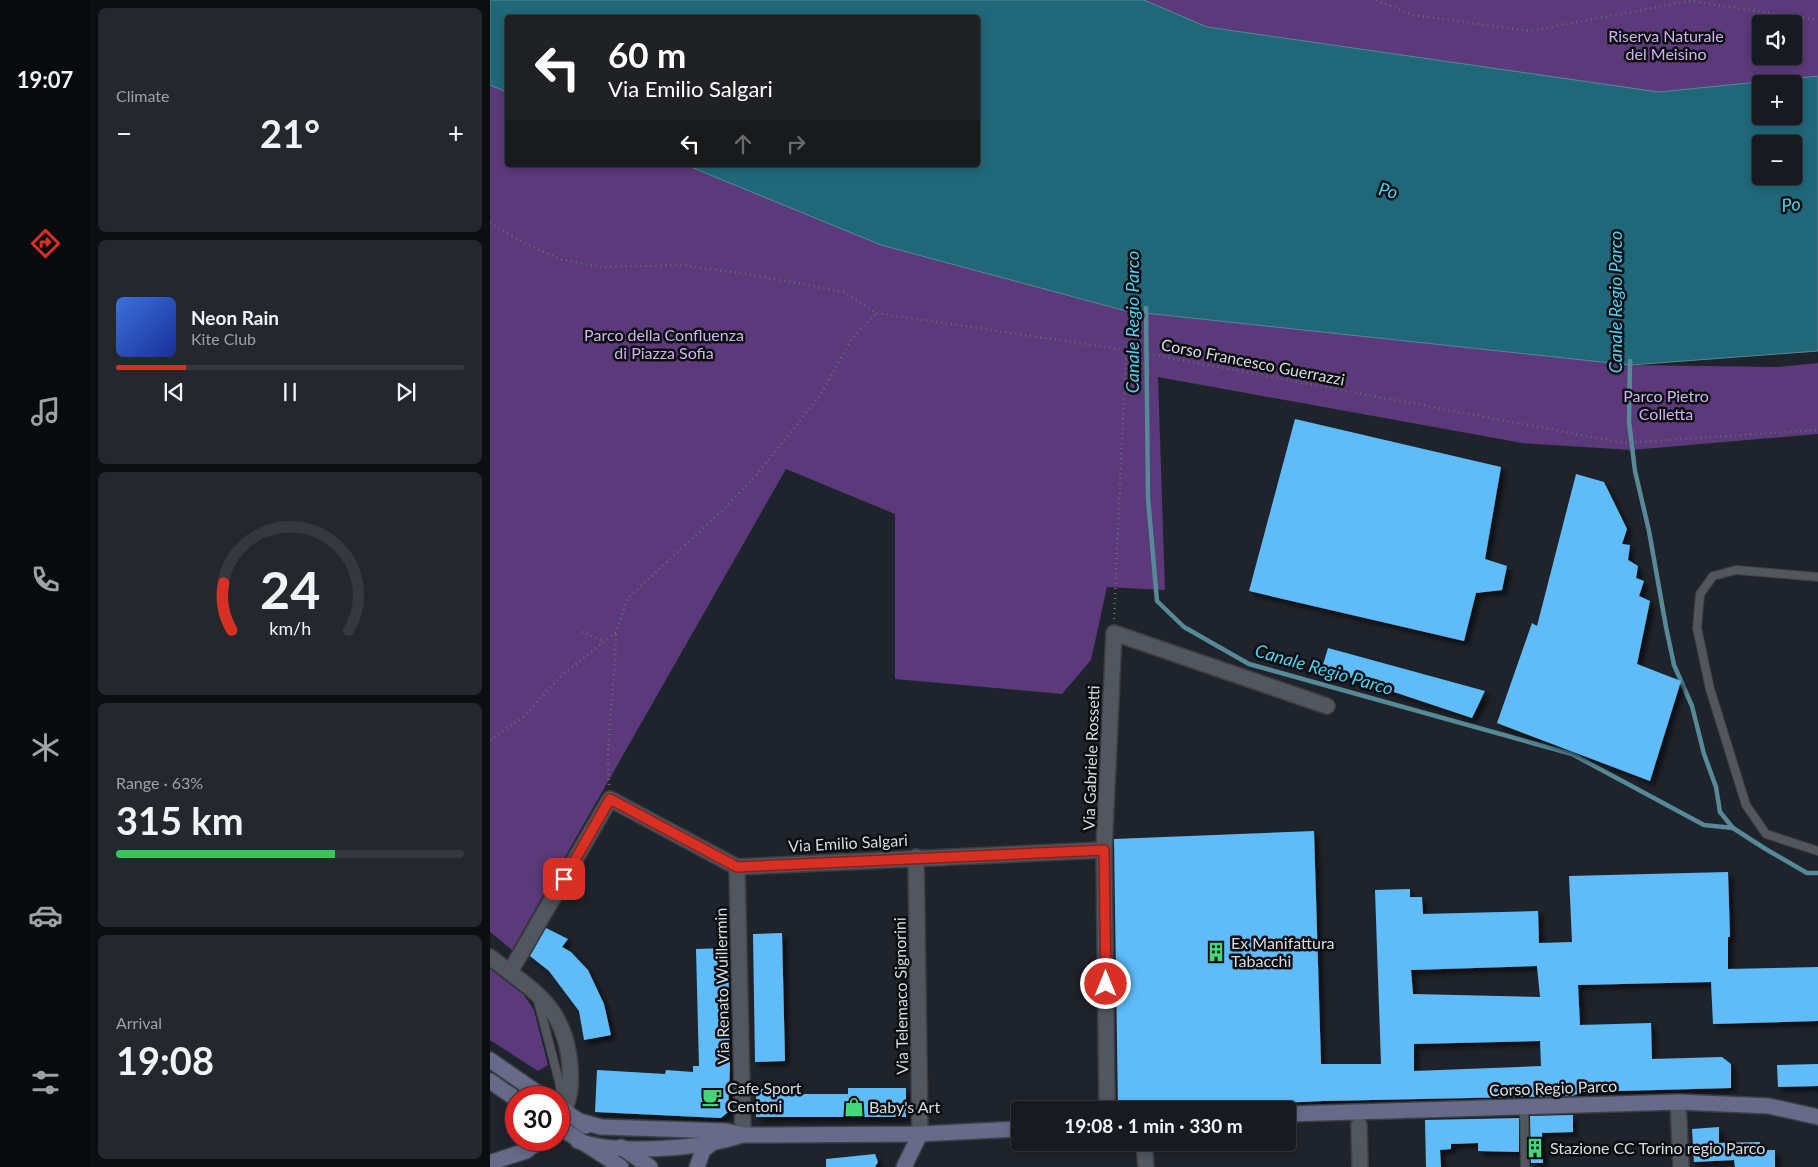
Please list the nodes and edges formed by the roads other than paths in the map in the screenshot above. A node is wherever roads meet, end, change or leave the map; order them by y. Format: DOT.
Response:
graph roads {
  1 [pos="1818,577"];
  2 [pos="1327,706"];
  3 [pos="1104,850"];
  4 [pos="1818,851"];
  5 [pos="916,857"];
  6 [pos="737,867"];
  7 [pos="490,956"];
  8 [pos="510,972"];
  9 [pos="490,1060"];
  10 [pos="490,1081"];
  11 [pos="528,1086"];
  12 [pos="570,1086"];
  13 [pos="505,1091"];
  14 [pos="1107,1101"];
  15 [pos="1678,1102"];
  16 [pos="1524,1107"];
  17 [pos="1296,1114"];
  18 [pos="570,1117"];
  19 [pos="1818,1117"];
  20 [pos="579,1121"];
  21 [pos="1359,1125"];
  22 [pos="1011,1129"];
  23 [pos="920,1134"];
  24 [pos="743,1135"];
  25 [pos="570,1136"];
  26 [pos="578,1141"];
  27 [pos="711,1144"];
  28 [pos="620,1147"];
  29 [pos="526,1151"];
  30 [pos="1145,1151"];
  31 [pos="491,1162"];
  32 [pos="621,1167"];
  33 [pos="650,1167"];
  34 [pos="698,1167"];
  35 [pos="904,1167"];
  36 [pos="1146,1167"];
  37 [pos="1360,1167"];
  38 [pos="1525,1167"];
  39 [pos="1681,1167"];
  1 -- 4 [label="lane"];
  2 -- 3 [label="street, Via Gabriele Rossetti"];
  3 -- 5 [label="street, Via Emilio Salgari"];
  3 -- 14 [label="street, Via Gabriele Rossetti"];
  5 -- 6 [label="street, Via Emilio Salgari"];
  5 -- 23 [label="street, Via Telemaco Signorini"];
  6 -- 8 [label="street"];
  6 -- 24 [label="street, Via Renato Wuillermin"];
  7 -- 8 [label="street"];
  8 -- 12 [label="street"];
  9 -- 11 [label="street"];
  10 -- 13 [label="street"];
  15 -- 16 [label="street, Corso Regio Parco"];
  15 -- 19 [label="street, Corso Regio Parco"];
  15 -- 39 [label="street"];
  16 -- 17 [label="street, Corso Regio Parco"];
  16 -- 38 [label="lane"];
  18 -- 20 [label="street"];
  20 -- 24 [label="street"];
  20 -- 28 [label="street"];
  21 -- 37 [label="street"];
  22 -- 23 [label="street"];
  23 -- 24 [label="street"];
  23 -- 35 [label="street"];
  24 -- 27 [label="street"];
  25 -- 26 [label="street"];
  26 -- 28 [label="street"];
  26 -- 32 [label="street"];
  27 -- 28 [label="street"];
  27 -- 34 [label="street"];
  28 -- 33 [label="street"];
  29 -- 31 [label="street"];
  30 -- 36 [label="street"];
}
